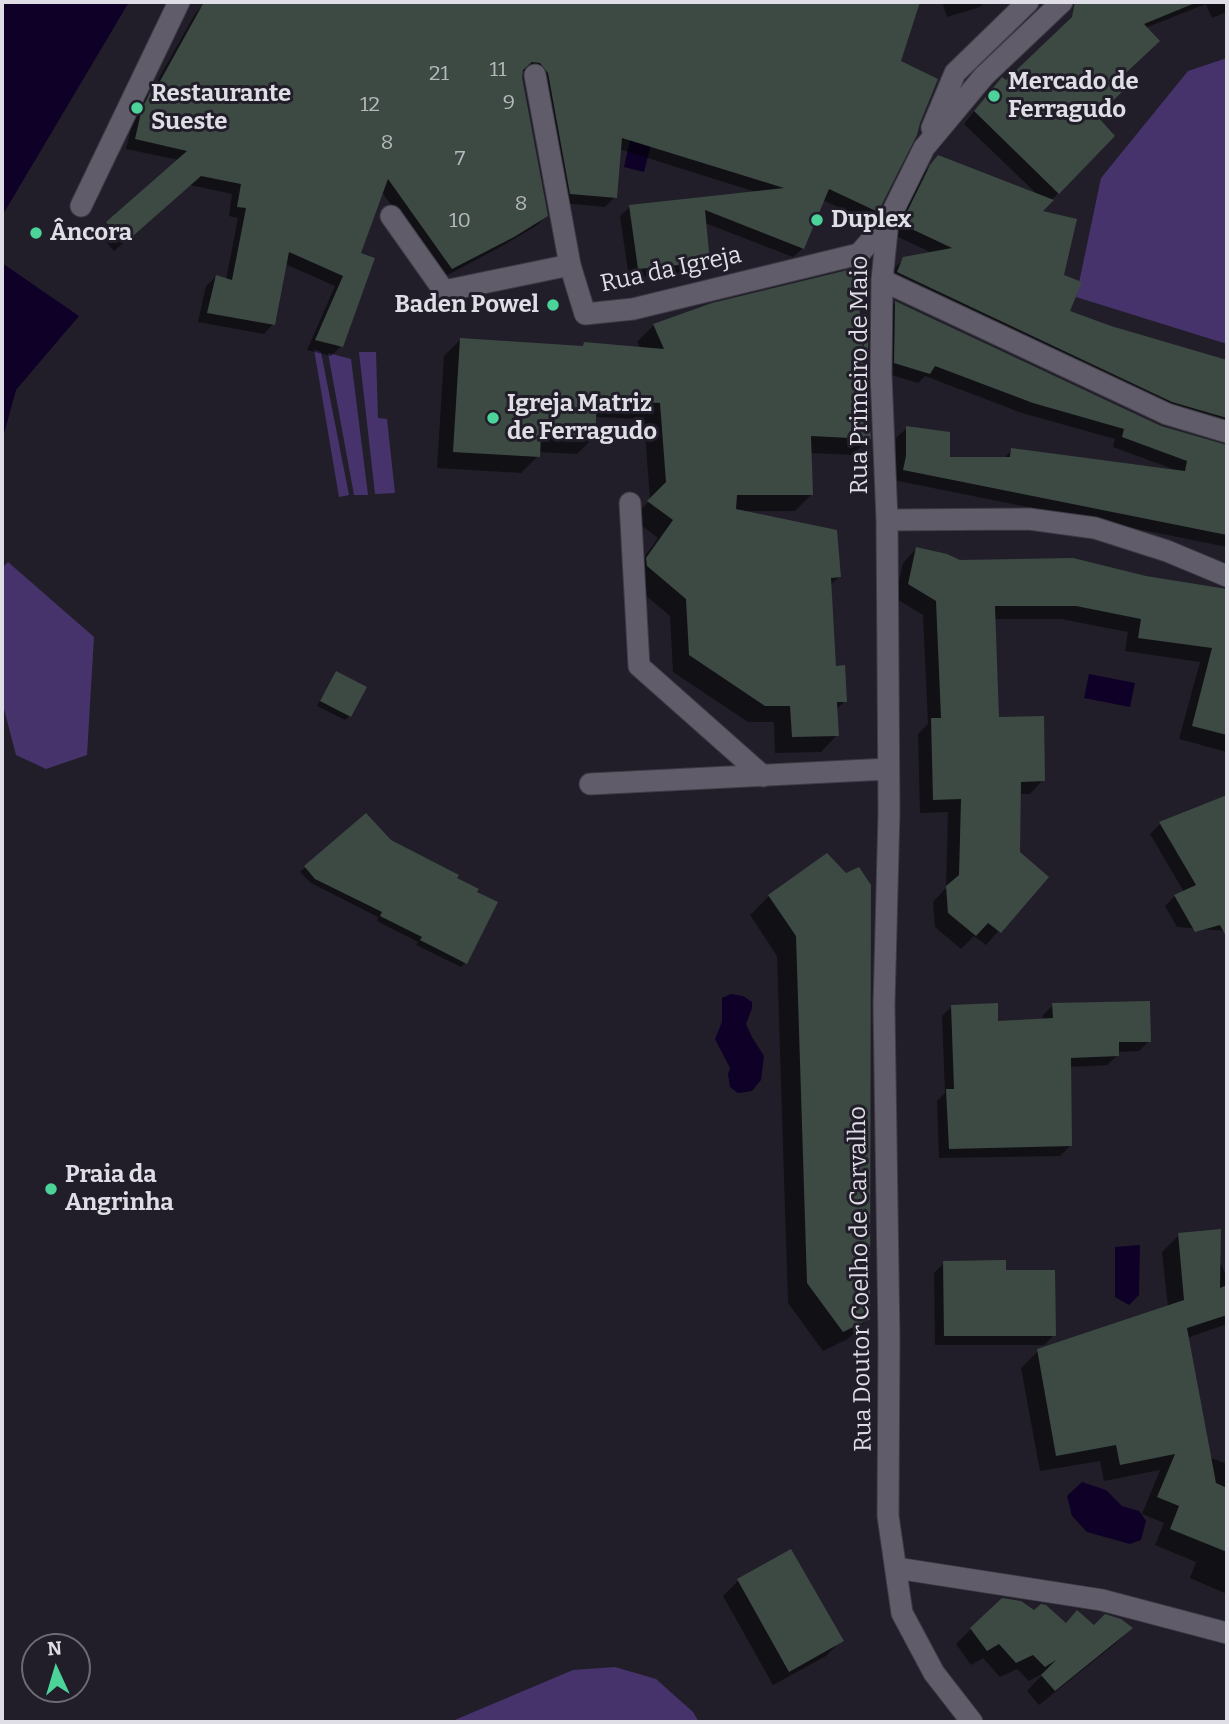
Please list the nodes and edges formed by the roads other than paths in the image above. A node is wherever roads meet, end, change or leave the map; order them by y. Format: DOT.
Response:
graph roads {
  1 [pos="179,2"];
  2 [pos="1028,2"];
  3 [pos="1062,2"];
  4 [pos="536,75"];
  5 [pos="924,148"];
  6 [pos="81,206"];
  7 [pos="391,216"];
  8 [pos="888,220"];
  9 [pos="570,265"];
  10 [pos="882,280"];
  11 [pos="1227,432"];
  12 [pos="630,503"];
  13 [pos="887,520"];
  14 [pos="1227,576"];
  15 [pos="888,769"];
  16 [pos="763,775"];
  17 [pos="590,784"];
  18 [pos="889,813"];
  19 [pos="896,1568"];
  20 [pos="1227,1633"];
  21 [pos="972,1722"];
  1 -- 6 [label="street"];
  2 -- 5 [label="street"];
  3 -- 5 [label="street, Rua Primeiro de Maio"];
  4 -- 9 [label="street"];
  5 -- 8 [label="street, Rua Primeiro de Maio"];
  7 -- 9 [label="street, Rua da Igreja"];
  8 -- 9 [label="street, Rua da Igreja"];
  8 -- 10 [label="street, Rua Primeiro de Maio"];
  10 -- 11 [label="street"];
  10 -- 13 [label="street, Rua Primeiro de Maio"];
  12 -- 16 [label="street"];
  13 -- 14 [label="street"];
  13 -- 15 [label="street, Rua Primeiro de Maio"];
  15 -- 16 [label="street"];
  15 -- 18 [label="street, Rua Primeiro de Maio"];
  16 -- 17 [label="street"];
  18 -- 19 [label="street, Rua Doutor Coelho de Carvalho"];
  19 -- 20 [label="street"];
  19 -- 21 [label="street, Rua Doutor Coelho de Carvalho"];
}
